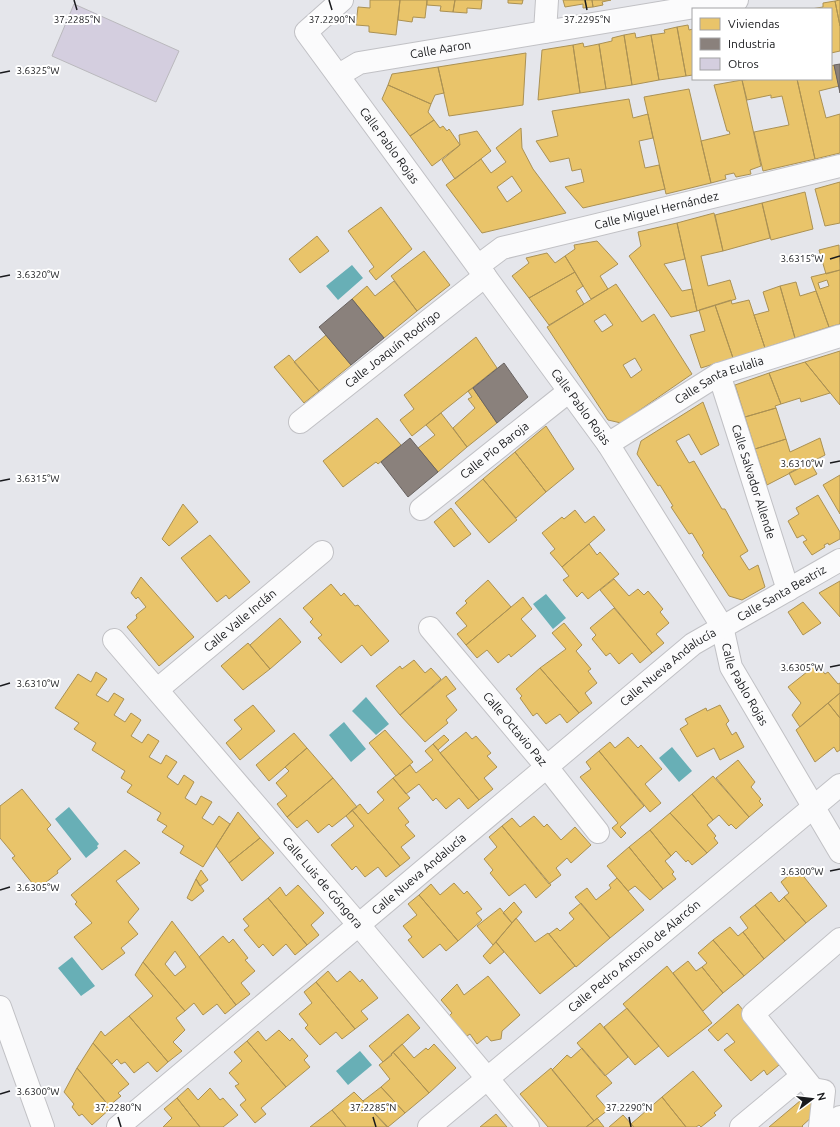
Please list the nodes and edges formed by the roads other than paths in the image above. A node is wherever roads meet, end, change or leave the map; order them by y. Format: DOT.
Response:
graph roads {
  1 [pos="342,0"];
  2 [pos="547,0"];
  3 [pos="737,0"];
  4 [pos="545,32"];
  5 [pos="339,74"];
  6 [pos="840,166"];
  7 [pos="481,271"];
  8 [pos="840,336"];
  9 [pos="719,374"];
  10 [pos="568,392"];
  11 [pos="300,422"];
  12 [pos="608,444"];
  13 [pos="421,509"];
  14 [pos="322,552"];
  15 [pos="840,560"];
  16 [pos="788,590"];
  17 [pos="722,626"];
  18 [pos="430,628"];
  19 [pos="114,640"];
  20 [pos="158,689"];
  21 [pos="546,766"];
  22 [pos="840,785"];
  23 [pos="813,808"];
  24 [pos="598,832"];
  25 [pos="840,852"];
  26 [pos="358,924"];
  27 [pos="840,939"];
  28 [pos="0,1007"];
  29 [pos="802,1076"];
  30 [pos="486,1078"];
  31 [pos="840,1117"];
  32 [pos="43,1127"];
  33 [pos="118,1127"];
  34 [pos="428,1127"];
  35 [pos="528,1127"];
  36 [pos="741,1127"];
  37 [pos="820,1127"];
  38 [pos="828,1127"];
  1 -- 5 [label="street, Calle Pablo Rojas"];
  2 -- 4 [label="street"];
  3 -- 4 [label="street, Calle Aaron"];
  4 -- 5 [label="street, Calle Aaron"];
  5 -- 7 [label="street, Calle Pablo Rojas"];
  6 -- 7 [label="street, Calle Miguel Hernández"];
  7 -- 10 [label="street, Calle Pablo Rojas"];
  7 -- 11 [label="street, Calle Joaquín Rodrigo"];
  8 -- 9 [label="street, Calle Santa Eulalia"];
  9 -- 12 [label="street, Calle Santa Eulalia"];
  9 -- 16 [label="street, Calle Salvador Allende"];
  10 -- 12 [label="street, Calle Pablo Rojas"];
  10 -- 13 [label="street, Calle Pío Baroja"];
  12 -- 17 [label="street, Calle Pablo Rojas"];
  14 -- 20 [label="street, Calle Valle Inclán"];
  15 -- 16 [label="street, Calle Santa Beatriz"];
  16 -- 17 [label="street, Calle Santa Beatriz"];
  17 -- 21 [label="street, Calle Nueva Andalucía"];
  17 -- 23 [label="street, Calle Pablo Rojas"];
  18 -- 21 [label="street, Calle Octavio Paz"];
  19 -- 20 [label="street, Calle Luis de Góngora"];
  20 -- 26 [label="street, Calle Luis de Góngora"];
  21 -- 24 [label="street, Calle Octavio Paz"];
  21 -- 26 [label="street, Calle Nueva Andalucía"];
  22 -- 23 [label="street, Calle Pedro Antonio de Alarcón"];
  23 -- 25 [label="street, Calle Pablo Rojas"];
  23 -- 30 [label="street, Calle Pedro Antonio de Alarcón"];
  26 -- 30 [label="street, Calle Luis de Góngora"];
  26 -- 33 [label="street, Calle Nueva Andalucía"];
  27 -- 29 [label="street"];
  28 -- 32 [label="street"];
  29 -- 36 [label="street"];
  29 -- 37 [label="street"];
  30 -- 34 [label="street, Calle Pedro Antonio de Alarcón"];
  30 -- 35 [label="street, Calle Luis de Góngora"];
  31 -- 38 [label="street"];
}
